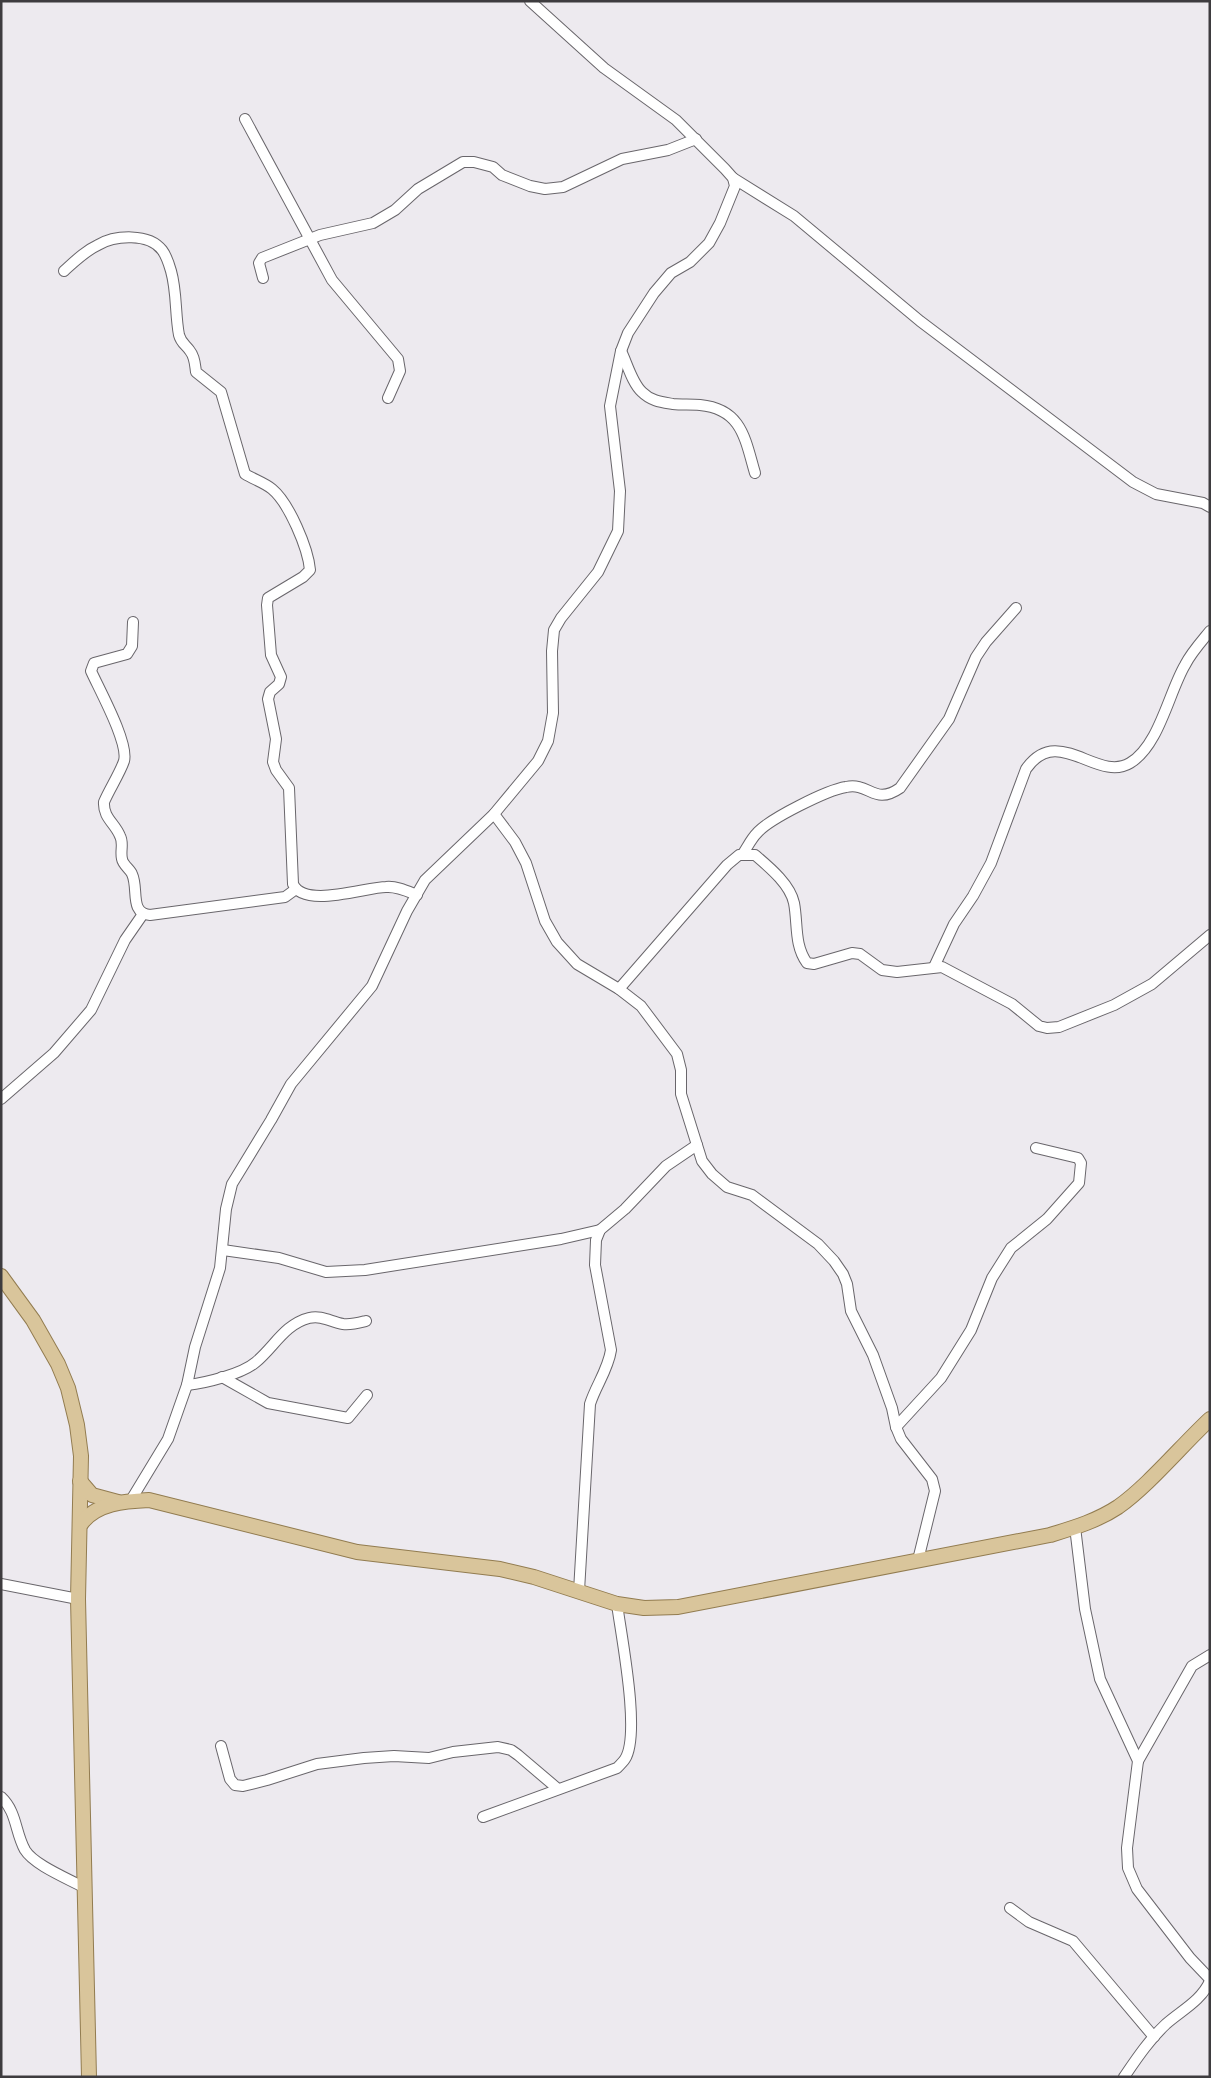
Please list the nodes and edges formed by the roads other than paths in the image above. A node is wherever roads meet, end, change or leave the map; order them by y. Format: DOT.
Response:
graph roads {
  1 [pos="530,1"];
  2 [pos="246,119"];
  3 [pos="696,139"];
  4 [pos="733,178"];
  5 [pos="308,240"];
  6 [pos="64,270"];
  7 [pos="263,278"];
  8 [pos="621,351"];
  9 [pos="388,398"];
  10 [pos="755,473"];
  11 [pos="1210,507"];
  12 [pos="1016,608"];
  13 [pos="133,622"];
  14 [pos="1210,631"];
  15 [pos="494,814"];
  16 [pos="742,855"];
  17 [pos="296,890"];
  18 [pos="417,895"];
  19 [pos="143,914"];
  20 [pos="1210,934"];
  21 [pos="934,967"];
  22 [pos="619,989"];
  23 [pos="1,1099"];
  24 [pos="697,1145"];
  25 [pos="1036,1148"];
  26 [pos="600,1230"];
  27 [pos="223,1250"];
  28 [pos="1,1276"];
  29 [pos="366,1321"];
  30 [pos="222,1377"];
  31 [pos="187,1385"];
  32 [pos="367,1396"];
  33 [pos="1210,1418"];
  34 [pos="896,1427"];
  35 [pos="80,1481"];
  36 [pos="125,1501"];
  37 [pos="81,1524"];
  38 [pos="1075,1527"];
  39 [pos="918,1560"];
  40 [pos="1,1584"];
  41 [pos="579,1591"];
  42 [pos="78,1599"];
  43 [pos="617,1604"];
  44 [pos="1210,1655"];
  45 [pos="221,1746"];
  46 [pos="1138,1761"];
  47 [pos="558,1789"];
  48 [pos="1,1797"];
  49 [pos="483,1817"];
  50 [pos="85,1888"];
  51 [pos="1010,1908"];
  52 [pos="1210,1980"];
  53 [pos="1154,2037"];
  54 [pos="89,2077"];
  55 [pos="1124,2077"];
  1 -- 3 [label="street"];
  2 -- 5 [label="street"];
  3 -- 4 [label="street"];
  3 -- 5 [label="street"];
  4 -- 8 [label="street"];
  4 -- 11 [label="street"];
  5 -- 7 [label="street"];
  5 -- 9 [label="street"];
  6 -- 17 [label="street"];
  8 -- 10 [label="street"];
  8 -- 15 [label="street"];
  12 -- 16 [label="street"];
  13 -- 19 [label="street"];
  14 -- 21 [label="street"];
  15 -- 18 [label="street"];
  15 -- 22 [label="street"];
  16 -- 21 [label="street"];
  16 -- 22 [label="street"];
  17 -- 18 [label="street"];
  17 -- 19 [label="street"];
  18 -- 27 [label="street"];
  19 -- 23 [label="street"];
  20 -- 21 [label="street"];
  22 -- 24 [label="street"];
  24 -- 26 [label="street"];
  24 -- 34 [label="street"];
  25 -- 34 [label="street"];
  26 -- 27 [label="street"];
  26 -- 41 [label="street"];
  27 -- 31 [label="street"];
  28 -- 35 [label="main road"];
  29 -- 30 [label="street"];
  30 -- 31 [label="street"];
  30 -- 32 [label="street"];
  31 -- 36 [label="street"];
  33 -- 38 [label="main road"];
  34 -- 39 [label="street"];
  35 -- 36 [label="main road"];
  35 -- 37 [label="main road"];
  36 -- 37 [label="main road"];
  36 -- 41 [label="main road"];
  37 -- 42 [label="main road"];
  38 -- 39 [label="main road"];
  38 -- 46 [label="street"];
  39 -- 43 [label="main road"];
  40 -- 42 [label="street"];
  41 -- 43 [label="main road"];
  42 -- 50 [label="main road"];
  43 -- 47 [label="street"];
  44 -- 46 [label="street"];
  45 -- 47 [label="street"];
  46 -- 52 [label="street"];
  47 -- 49 [label="street"];
  48 -- 50 [label="street"];
  50 -- 54 [label="main road"];
  51 -- 53 [label="street"];
  52 -- 53 [label="street"];
  53 -- 55 [label="street"];
}
